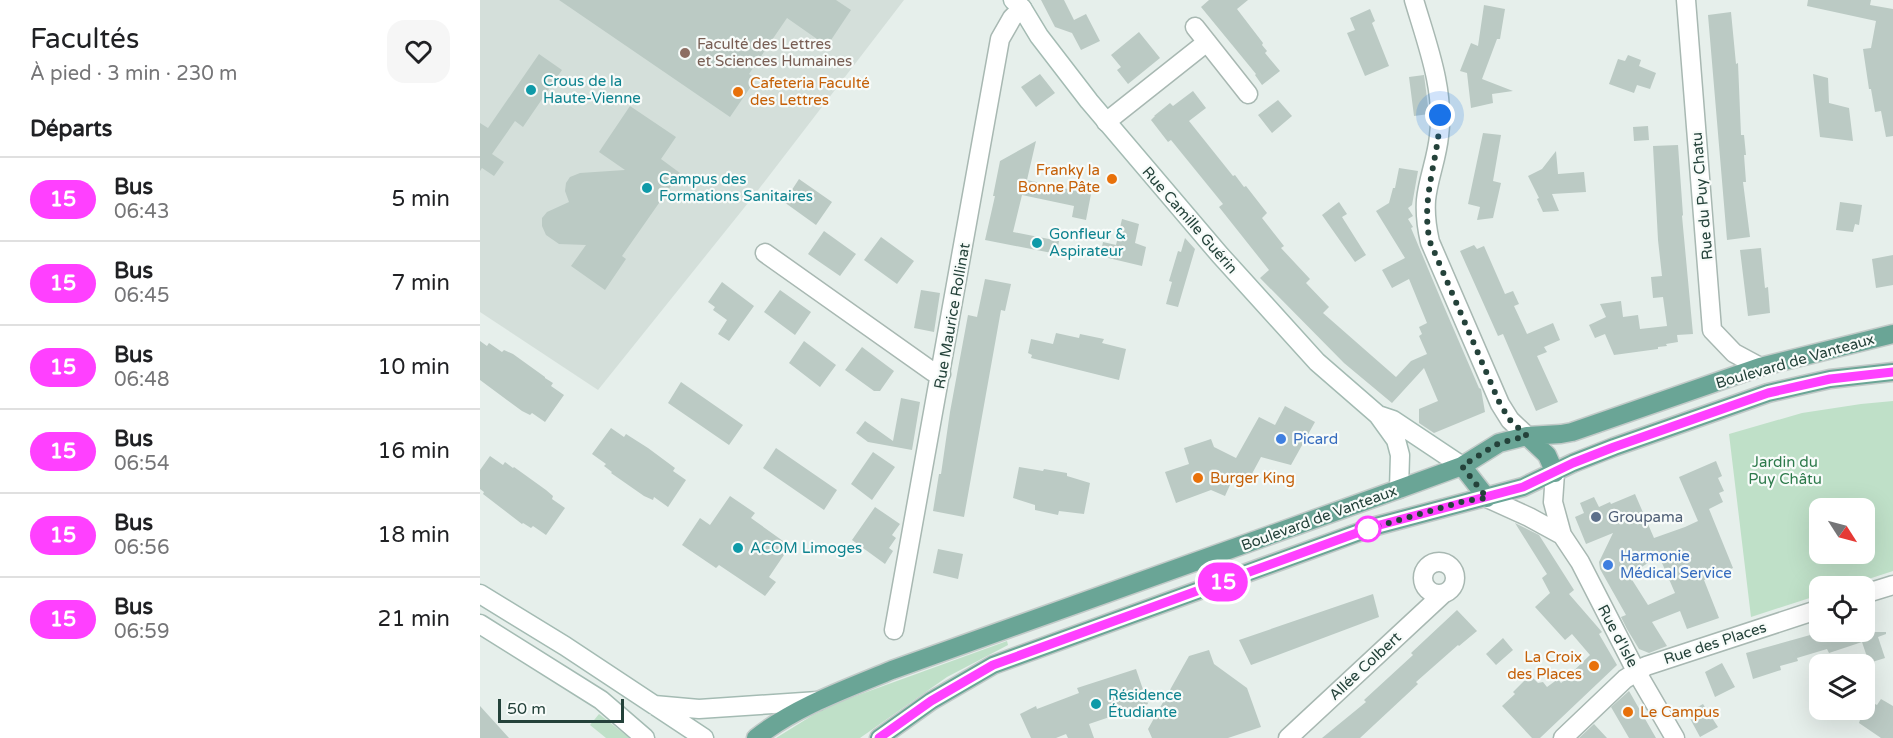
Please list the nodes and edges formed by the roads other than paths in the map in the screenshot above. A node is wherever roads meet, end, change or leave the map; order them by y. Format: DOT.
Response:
graph roads {
  1 [pos="1414,0"];
  2 [pos="1686,0"];
  3 [pos="1019,3"];
  4 [pos="1195,27"];
  5 [pos="1208,42"];
  6 [pos="1248,94"];
  7 [pos="1106,122"];
  8 [pos="765,253"];
  9 [pos="1893,334"];
  10 [pos="1760,367"];
  11 [pos="1893,372"];
  12 [pos="941,374"];
  13 [pos="1378,415"];
  14 [pos="1527,436"];
  15 [pos="1462,466"];
  16 [pos="1555,473"];
  17 [pos="1399,489"];
  18 [pos="1482,491"];
  19 [pos="1562,535"];
  20 [pos="1893,585"];
  21 [pos="1875,591"];
  22 [pos="480,594"];
  23 [pos="1443,594"];
  24 [pos="1809,613"];
  25 [pos="480,624"];
  26 [pos="894,630"];
  27 [pos="1636,671"];
  28 [pos="820,700"];
  29 [pos="652,705"];
  30 [pos="645,738"];
  31 [pos="704,738"];
  32 [pos="756,738"];
  33 [pos="879,738"];
  34 [pos="1288,738"];
  35 [pos="1563,738"];
  36 [pos="1675,738"];
  1 -- 14 [label="street"];
  2 -- 10 [label="street, Rue du Puy Chatu"];
  3 -- 7 [label="street, Rue Camille Guérin"];
  3 -- 12 [label="street, Rue Maurice Rollinat"];
  4 -- 5 [label="street"];
  5 -- 6 [label="street"];
  5 -- 7 [label="street"];
  7 -- 13 [label="street, Rue Camille Guérin"];
  8 -- 12 [label="street"];
  9 -- 10 [label="main road, Boulevard de Vanteaux"];
  10 -- 14 [label="main road, Boulevard de Vanteaux"];
  11 -- 16 [label="main road, Boulevard de Vanteaux"];
  12 -- 26 [label="street, Rue Maurice Rollinat"];
  13 -- 15 [label="street, Rue Camille Guérin"];
  13 -- 17 [label="street, Rue Camille Guérin"];
  14 -- 15 [label="main road, Boulevard de Vanteaux"];
  14 -- 16 [label="main road, Rue d'Isle"];
  15 -- 17 [label="main road, Boulevard de Vanteaux"];
  15 -- 18 [label="main road, Rue Camille Guérin"];
  16 -- 18 [label="main road, Boulevard de Vanteaux"];
  16 -- 19 [label="street, Rue d'Isle"];
  17 -- 28 [label="main road, Boulevard de Vanteaux"];
  18 -- 19 [label="street, Rue d'Isle"];
  18 -- 33 [label="main road, Boulevard de Vanteaux"];
  19 -- 27 [label="street, Rue d'Isle"];
  20 -- 21 [label="street"];
  22 -- 29 [label="street"];
  23 -- 34 [label="street, Allée Colbert"];
  24 -- 27 [label="street, Rue des Places"];
  25 -- 30 [label="street"];
  27 -- 35 [label="street, Rue des Places"];
  27 -- 36 [label="street, Rue d'Isle"];
  28 -- 29 [label="street"];
  28 -- 32 [label="main road, Boulevard de Vanteaux"];
  29 -- 31 [label="street"];
}
